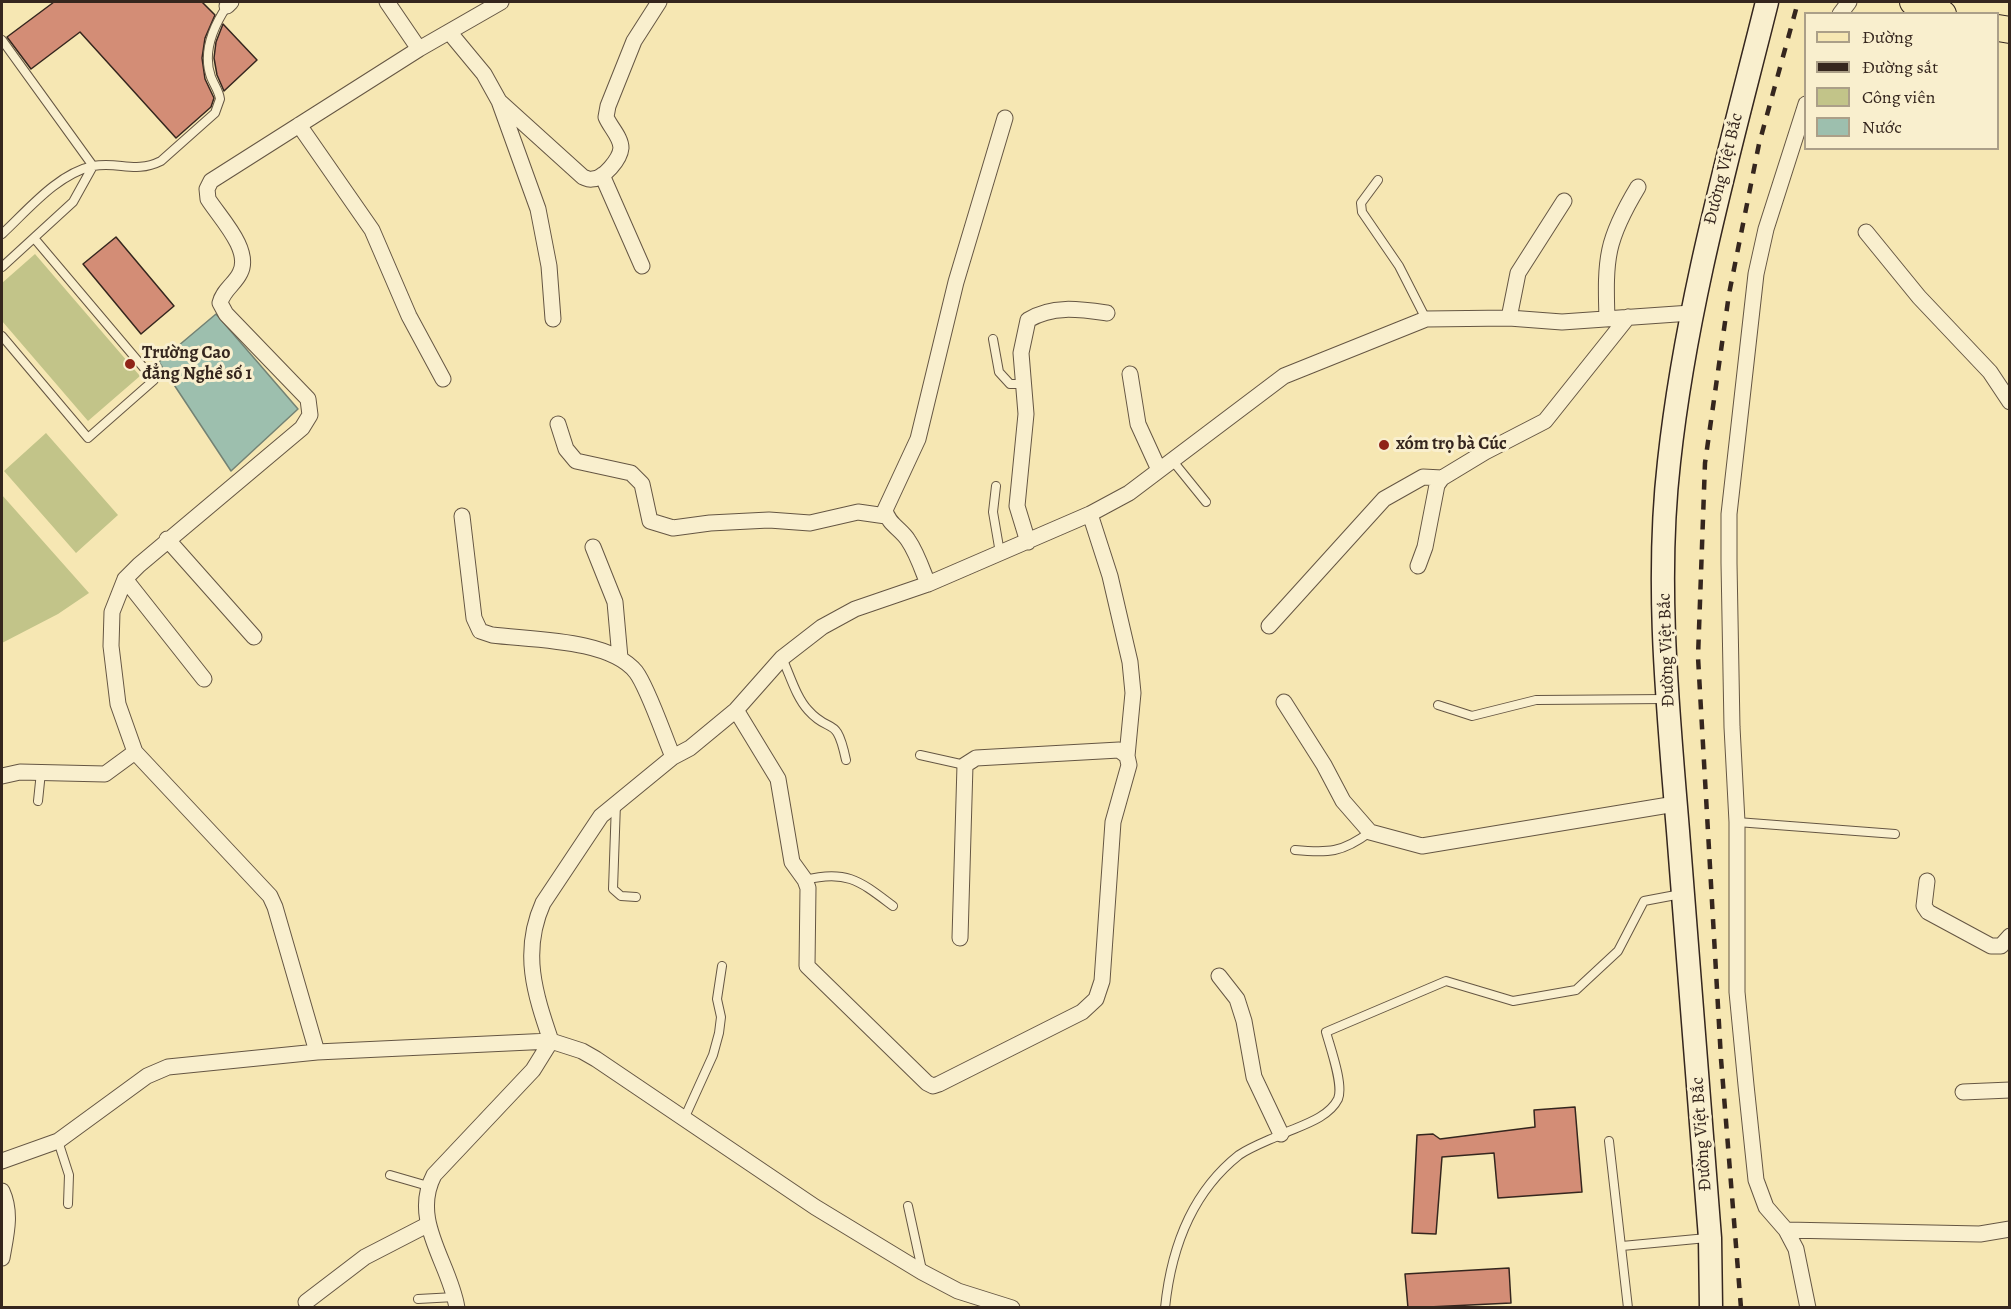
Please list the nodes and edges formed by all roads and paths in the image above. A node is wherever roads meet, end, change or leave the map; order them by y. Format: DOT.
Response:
graph roads {
  1 [pos="387,2"];
  2 [pos="501,2"];
  3 [pos="659,2"];
  4 [pos="1767,2"];
  5 [pos="1914,2"];
  6 [pos="229,4"];
  7 [pos="1938,12"];
  8 [pos="450,33"];
  9 [pos="2,40"];
  10 [pos="419,49"];
  11 [pos="500,101"];
  12 [pos="1804,110"];
  13 [pos="1005,118"];
  14 [pos="299,125"];
  15 [pos="93,166"];
  16 [pos="602,175"];
  17 [pos="1378,180"];
  18 [pos="1638,187"];
  19 [pos="1564,201"];
  20 [pos="1866,231"];
  21 [pos="2,234"];
  22 [pos="34,238"];
  23 [pos="642,266"];
  24 [pos="2,267"];
  25 [pos="1107,313"];
  26 [pos="1691,313"];
  27 [pos="1509,318"];
  28 [pos="1628,318"];
  29 [pos="553,319"];
  30 [pos="1426,319"];
  31 [pos="1607,319"];
  32 [pos="2,336"];
  33 [pos="993,339"];
  34 [pos="1130,374"];
  35 [pos="443,380"];
  36 [pos="1026,384"];
  37 [pos="2010,402"];
  38 [pos="558,424"];
  39 [pos="1172,459"];
  40 [pos="1159,470"];
  41 [pos="1442,478"];
  42 [pos="996,486"];
  43 [pos="1206,502"];
  44 [pos="1090,514"];
  45 [pos="462,516"];
  46 [pos="886,516"];
  47 [pos="167,539"];
  48 [pos="1028,542"];
  49 [pos="593,548"];
  50 [pos="1000,553"];
  51 [pos="1418,566"];
  52 [pos="125,579"];
  53 [pos="928,584"];
  54 [pos="1269,626"];
  55 [pos="254,637"];
  56 [pos="620,658"];
  57 [pos="782,658"];
  58 [pos="204,679"];
  59 [pos="1667,699"];
  60 [pos="1284,702"];
  61 [pos="1438,705"];
  62 [pos="736,710"];
  63 [pos="135,752"];
  64 [pos="920,755"];
  65 [pos="1127,756"];
  66 [pos="673,757"];
  67 [pos="846,760"];
  68 [pos="966,765"];
  69 [pos="42,772"];
  70 [pos="2,776"];
  71 [pos="38,801"];
  72 [pos="616,802"];
  73 [pos="1676,804"];
  74 [pos="1737,822"];
  75 [pos="1370,832"];
  76 [pos="1894,834"];
  77 [pos="1294,850"];
  78 [pos="806,880"];
  79 [pos="1927,881"];
  80 [pos="1683,894"];
  81 [pos="636,897"];
  82 [pos="893,906"];
  83 [pos="2010,936"];
  84 [pos="960,938"];
  85 [pos="722,966"];
  86 [pos="1218,976"];
  87 [pos="551,1041"];
  88 [pos="317,1052"];
  89 [pos="2010,1090"];
  90 [pos="1963,1092"];
  91 [pos="684,1119"];
  92 [pos="1281,1134"];
  93 [pos="58,1141"];
  94 [pos="1609,1141"];
  95 [pos="2,1161"];
  96 [pos="390,1176"];
  97 [pos="428,1186"];
  98 [pos="2,1191"];
  99 [pos="68,1204"];
  100 [pos="908,1206"];
  101 [pos="428,1225"];
  102 [pos="2010,1229"];
  103 [pos="1786,1230"];
  104 [pos="1710,1238"];
  105 [pos="1622,1246"];
  106 [pos="2,1256"];
  107 [pos="922,1272"];
  108 [pos="418,1299"];
  109 [pos="306,1302"];
  110 [pos="456,1302"];
  111 [pos="1012,1308"];
  112 [pos="1165,1308"];
  113 [pos="1628,1308"];
  114 [pos="1712,1308"];
  115 [pos="1808,1308"];
  1 -- 10 [label="street"];
  2 -- 8 [label="street"];
  3 -- 16 [label="street"];
  4 -- 26 [label="street, Đường Việt Bắc"];
  5 -- 7 [label="main road"];
  6 -- 15 [label="lane"];
  8 -- 10 [label="street"];
  8 -- 11 [label="street"];
  9 -- 15 [label="lane"];
  10 -- 14 [label="street"];
  11 -- 16 [label="street"];
  11 -- 29 [label="street"];
  12 -- 74 [label="street"];
  13 -- 46 [label="street"];
  14 -- 35 [label="street"];
  14 -- 47 [label="street"];
  15 -- 21 [label="lane"];
  15 -- 22 [label="lane"];
  16 -- 23 [label="street"];
  17 -- 30 [label="lane"];
  18 -- 31 [label="street"];
  19 -- 27 [label="street"];
  20 -- 37 [label="street"];
  22 -- 24 [label="lane"];
  22 -- 32 [label="lane"];
  25 -- 36 [label="street"];
  26 -- 28 [label="street"];
  26 -- 59 [label="street, Đường Việt Bắc"];
  27 -- 30 [label="street"];
  27 -- 31 [label="street"];
  28 -- 31 [label="street"];
  28 -- 41 [label="street"];
  30 -- 39 [label="street"];
  33 -- 36 [label="lane"];
  34 -- 40 [label="street"];
  36 -- 48 [label="street"];
  38 -- 46 [label="street"];
  39 -- 40 [label="street"];
  39 -- 43 [label="lane"];
  40 -- 44 [label="street"];
  41 -- 51 [label="street"];
  41 -- 54 [label="street"];
  42 -- 50 [label="lane"];
  44 -- 48 [label="street"];
  44 -- 65 [label="street"];
  45 -- 56 [label="street"];
  46 -- 53 [label="street"];
  47 -- 52 [label="street"];
  47 -- 55 [label="street"];
  48 -- 50 [label="street"];
  49 -- 56 [label="street"];
  50 -- 53 [label="street"];
  52 -- 58 [label="street"];
  52 -- 63 [label="street"];
  53 -- 57 [label="street"];
  56 -- 66 [label="street"];
  57 -- 62 [label="street"];
  57 -- 67 [label="lane"];
  59 -- 61 [label="lane"];
  59 -- 73 [label="street, Đường Việt Bắc"];
  60 -- 75 [label="street"];
  62 -- 66 [label="street"];
  62 -- 78 [label="street"];
  63 -- 69 [label="street"];
  63 -- 88 [label="street"];
  64 -- 68 [label="lane"];
  65 -- 68 [label="street"];
  65 -- 78 [label="street"];
  66 -- 72 [label="street"];
  68 -- 84 [label="street"];
  69 -- 70 [label="street"];
  69 -- 71 [label="lane"];
  72 -- 81 [label="lane"];
  72 -- 87 [label="street"];
  73 -- 75 [label="street"];
  73 -- 80 [label="street, Đường Việt Bắc"];
  74 -- 76 [label="lane"];
  74 -- 103 [label="street"];
  75 -- 77 [label="lane"];
  78 -- 82 [label="lane"];
  79 -- 83 [label="street"];
  80 -- 92 [label="lane"];
  80 -- 104 [label="street, Đường Việt Bắc"];
  85 -- 91 [label="lane"];
  86 -- 92 [label="street"];
  87 -- 88 [label="street"];
  87 -- 91 [label="street"];
  87 -- 97 [label="street"];
  88 -- 93 [label="street"];
  89 -- 90 [label="street"];
  91 -- 107 [label="street"];
  92 -- 112 [label="lane"];
  93 -- 95 [label="street"];
  93 -- 99 [label="lane"];
  94 -- 105 [label="lane"];
  96 -- 97 [label="lane"];
  97 -- 101 [label="street"];
  98 -- 106 [label="street"];
  100 -- 107 [label="lane"];
  101 -- 109 [label="street"];
  101 -- 110 [label="street"];
  102 -- 103 [label="street"];
  103 -- 115 [label="street"];
  104 -- 105 [label="lane"];
  104 -- 114 [label="street, Đường Việt Bắc"];
  105 -- 113 [label="lane"];
  107 -- 111 [label="street"];
  108 -- 110 [label="lane"];
}
